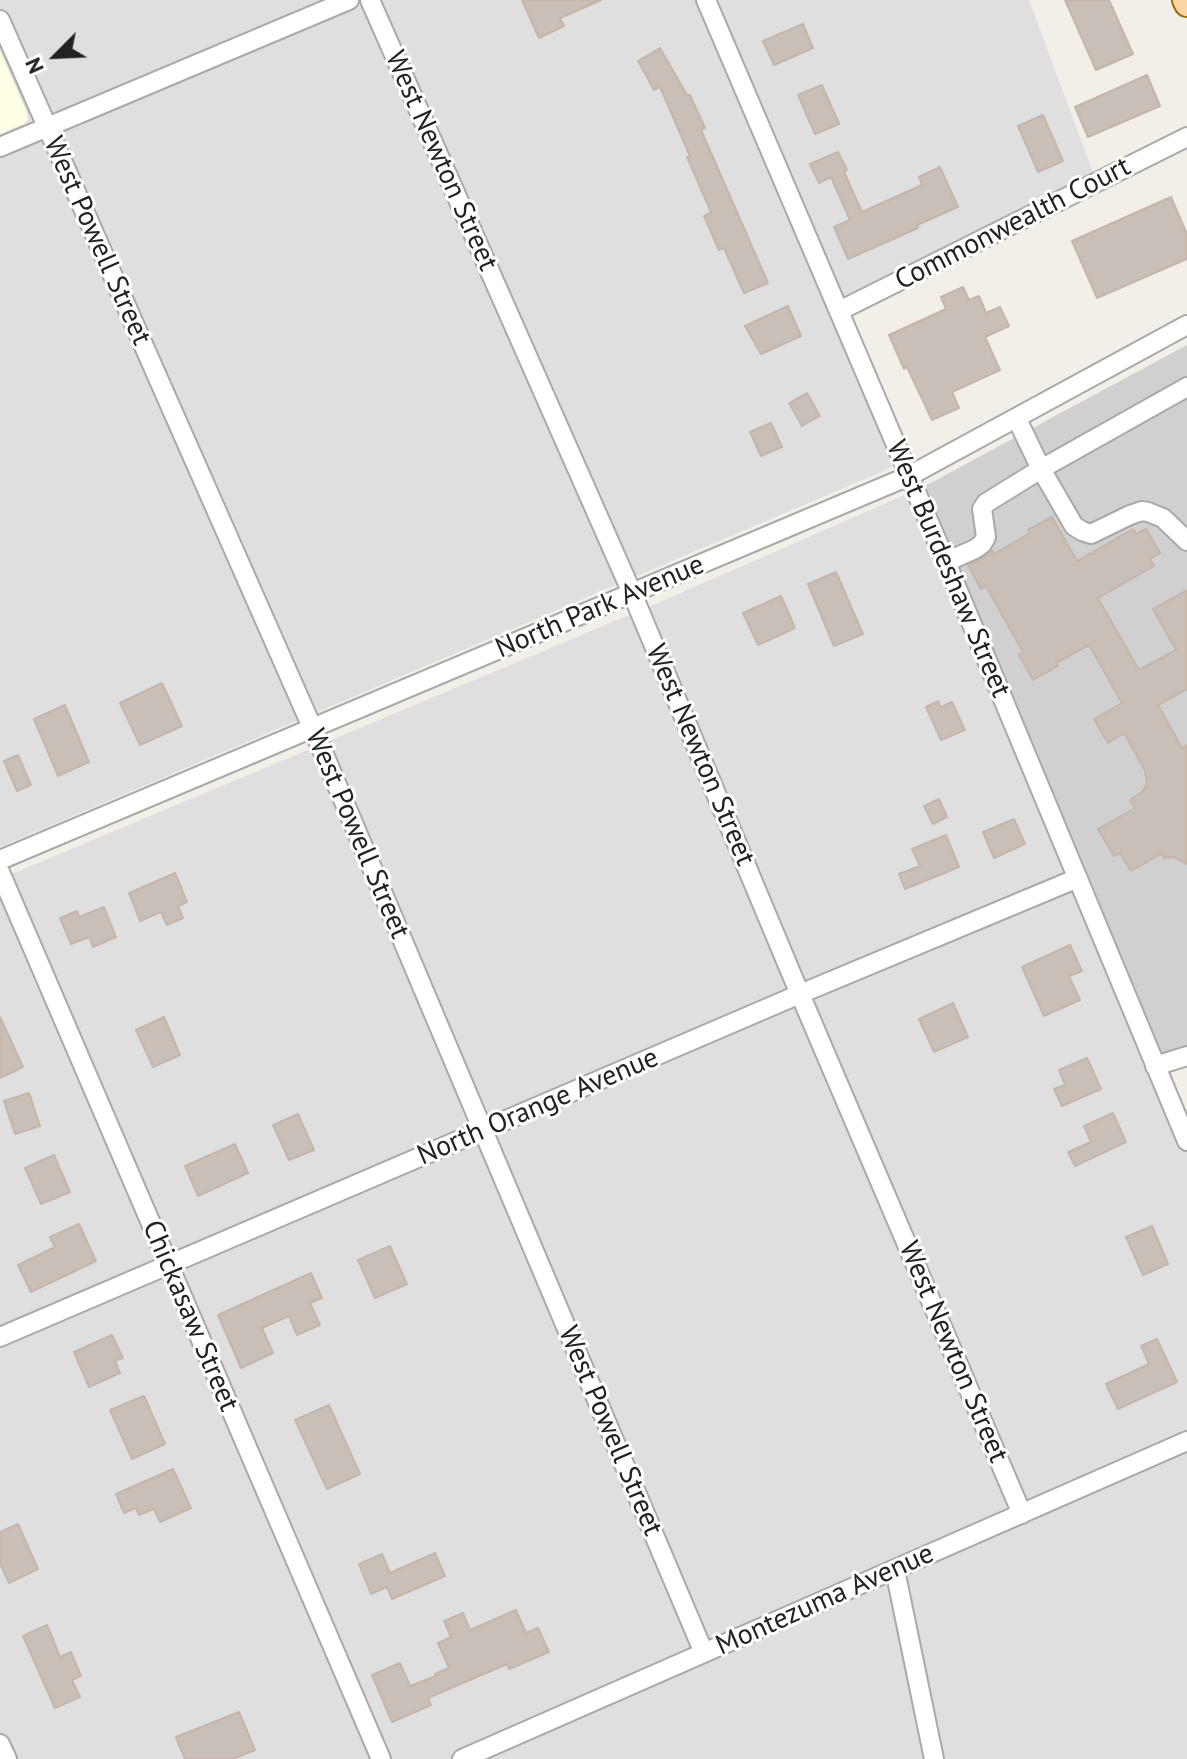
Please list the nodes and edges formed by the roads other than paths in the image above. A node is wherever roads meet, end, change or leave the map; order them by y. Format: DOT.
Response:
graph roads {
  1 [pos="349,0"];
  2 [pos="370,0"];
  3 [pos="706,0"];
  4 [pos="0,20"];
  5 [pos="47,127"];
  6 [pos="1187,137"];
  7 [pos="0,147"];
  8 [pos="839,311"];
  9 [pos="1187,325"];
  10 [pos="1187,387"];
  11 [pos="1017,419"];
  12 [pos="1041,469"];
  13 [pos="909,476"];
  14 [pos="1187,541"];
  15 [pos="946,562"];
  16 [pos="632,593"];
  17 [pos="313,729"];
  18 [pos="0,860"];
  19 [pos="0,872"];
  20 [pos="1078,878"];
  21 [pos="800,994"];
  22 [pos="1187,1056"];
  23 [pos="1155,1066"];
  24 [pos="483,1130"];
  25 [pos="1187,1141"];
  26 [pos="169,1266"];
  27 [pos="0,1337"];
  28 [pos="1187,1441"];
  29 [pos="1022,1514"];
  30 [pos="895,1570"];
  31 [pos="704,1653"];
  32 [pos="0,1744"];
  33 [pos="7,1759"];
  34 [pos="381,1759"];
  35 [pos="462,1759"];
  36 [pos="934,1759"];
  1 -- 5 [label="street"];
  2 -- 16 [label="street, West Newton Street"];
  3 -- 8 [label="street, West Burdeshaw Street"];
  4 -- 5 [label="street, West Powell Street"];
  5 -- 7 [label="street"];
  5 -- 17 [label="street, West Powell Street"];
  6 -- 8 [label="street, Commonwealth Court"];
  8 -- 13 [label="street, West Burdeshaw Street"];
  9 -- 11 [label="street, North Park Avenue"];
  10 -- 12 [label="street"];
  11 -- 12 [label="street"];
  11 -- 13 [label="street, North Park Avenue"];
  12 -- 14 [label="street"];
  12 -- 15 [label="street"];
  13 -- 15 [label="street, West Burdeshaw Street"];
  13 -- 16 [label="street, North Park Avenue"];
  15 -- 20 [label="street, West Burdeshaw Street"];
  16 -- 17 [label="street, North Park Avenue"];
  16 -- 21 [label="street, West Newton Street"];
  17 -- 18 [label="street, North Park Avenue"];
  17 -- 24 [label="street, West Powell Street"];
  19 -- 26 [label="street, Chickasaw Street"];
  20 -- 21 [label="street, North Orange Avenue"];
  20 -- 23 [label="street, West Burdeshaw Street"];
  21 -- 24 [label="street, North Orange Avenue"];
  21 -- 29 [label="street, West Newton Street"];
  22 -- 23 [label="street"];
  23 -- 25 [label="street, West Burdeshaw Street"];
  24 -- 26 [label="street, North Orange Avenue"];
  24 -- 31 [label="street, West Powell Street"];
  26 -- 27 [label="street, North Orange Avenue"];
  26 -- 34 [label="street, Chickasaw Street"];
  28 -- 29 [label="street, Montezuma Avenue"];
  29 -- 30 [label="street, Montezuma Avenue"];
  30 -- 31 [label="street, Montezuma Avenue"];
  30 -- 36 [label="street"];
  31 -- 35 [label="street, Montezuma Avenue"];
  32 -- 33 [label="street"];
}
